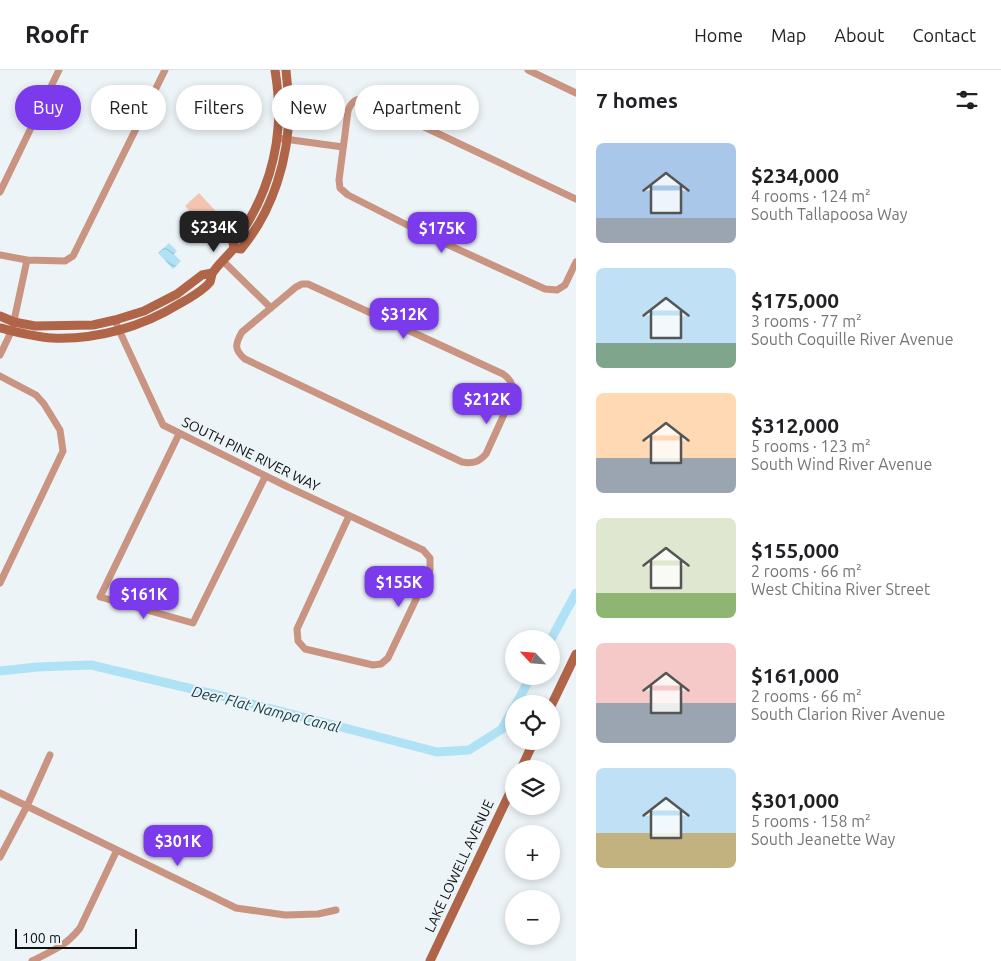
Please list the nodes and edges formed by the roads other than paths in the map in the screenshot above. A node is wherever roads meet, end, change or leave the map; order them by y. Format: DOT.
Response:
graph roads {
  1 [pos="59,70"];
  2 [pos="165,70"];
  3 [pos="275,70"];
  4 [pos="286,70"];
  5 [pos="528,70"];
  6 [pos="576,93"];
  7 [pos="282,139"];
  8 [pos="343,147"];
  9 [pos="0,192"];
  10 [pos="576,198"];
  11 [pos="0,255"];
  12 [pos="27,260"];
  13 [pos="223,261"];
  14 [pos="576,262"];
  15 [pos="212,273"];
  16 [pos="271,308"];
  17 [pos="0,316"];
  18 [pos="115,320"];
  19 [pos="13,326"];
  20 [pos="0,328"];
  21 [pos="118,330"];
  22 [pos="0,355"];
  23 [pos="0,376"];
  24 [pos="179,434"];
  25 [pos="265,477"];
  26 [pos="349,516"];
  27 [pos="0,583"];
  28 [pos="576,654"];
  29 [pos="556,695"];
  30 [pos="50,755"];
  31 [pos="0,793"];
  32 [pos="505,803"];
  33 [pos="26,806"];
  34 [pos="118,850"];
  35 [pos="0,857"];
  36 [pos="336,910"];
  37 [pos="32,961"];
  38 [pos="430,961"];
  1 -- 9 [label="street"];
  2 -- 12 [label="street"];
  3 -- 7 [label="street"];
  4 -- 7 [label="street"];
  5 -- 6 [label="street"];
  7 -- 8 [label="street"];
  7 -- 13 [label="street"];
  8 -- 10 [label="street"];
  8 -- 14 [label="street"];
  11 -- 12 [label="street"];
  12 -- 19 [label="street"];
  13 -- 15 [label="street"];
  13 -- 16 [label="street"];
  15 -- 18 [label="street"];
  15 -- 21 [label="street"];
  16 -- 16 [label="street"];
  17 -- 19 [label="street"];
  18 -- 19 [label="street"];
  18 -- 21 [label="street, SOUTH PINE RIVER WAY"];
  19 -- 20 [label="street"];
  19 -- 21 [label="street"];
  19 -- 22 [label="street"];
  21 -- 24 [label="street, SOUTH PINE RIVER WAY"];
  23 -- 27 [label="street"];
  24 -- 25 [label="street, SOUTH PINE RIVER WAY"];
  24 -- 25 [label="street"];
  25 -- 26 [label="street, SOUTH PINE RIVER WAY"];
  26 -- 26 [label="street, SOUTH PINE RIVER WAY"];
  28 -- 29 [label="street"];
  30 -- 33 [label="street"];
  31 -- 33 [label="street"];
  32 -- 38 [label="street, LAKE LOWELL AVENUE"];
  33 -- 34 [label="street"];
  33 -- 35 [label="street"];
  34 -- 36 [label="street"];
  34 -- 37 [label="street"];
}
